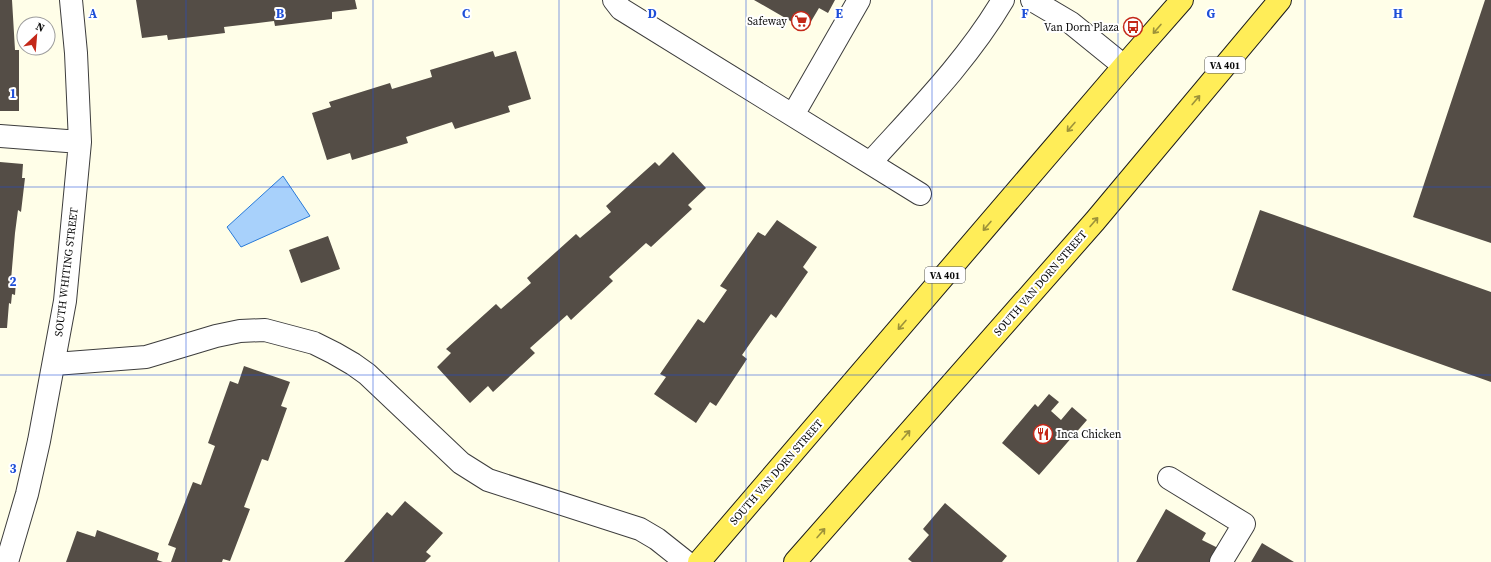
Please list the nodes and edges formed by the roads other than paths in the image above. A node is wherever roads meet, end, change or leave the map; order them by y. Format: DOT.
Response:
graph roads {
  1 [pos="71,0"];
  2 [pos="614,0"];
  3 [pos="859,0"];
  4 [pos="1003,0"];
  5 [pos="1032,0"];
  6 [pos="1182,0"];
  7 [pos="1280,0"];
  8 [pos="1124,66"];
  9 [pos="793,115"];
  10 [pos="0,136"];
  11 [pos="80,142"];
  12 [pos="870,163"];
  13 [pos="920,194"];
  14 [pos="55,364"];
  15 [pos="1170,478"];
  16 [pos="7,562"];
  17 [pos="686,562"];
  18 [pos="699,562"];
  19 [pos="795,562"];
  20 [pos="1222,562"];
  1 -- 11 [label="street, SOUTH WHITING STREET"];
  2 -- 9 [label="street"];
  3 -- 9 [label="street"];
  4 -- 12 [label="street"];
  5 -- 8 [label="street"];
  6 -- 8 [label="main road, SOUTH VAN DORN STREET / VA 401, one-way"];
  19 -- 7 [label="main road, SOUTH VAN DORN STREET / VA 401, one-way"];
  8 -- 18 [label="main road, SOUTH VAN DORN STREET / VA 401, one-way"];
  9 -- 12 [label="street"];
  10 -- 11 [label="street"];
  11 -- 14 [label="street, SOUTH WHITING STREET"];
  12 -- 13 [label="street"];
  14 -- 16 [label="street, SOUTH WHITING STREET"];
  14 -- 17 [label="street"];
  15 -- 20 [label="street"];
}
